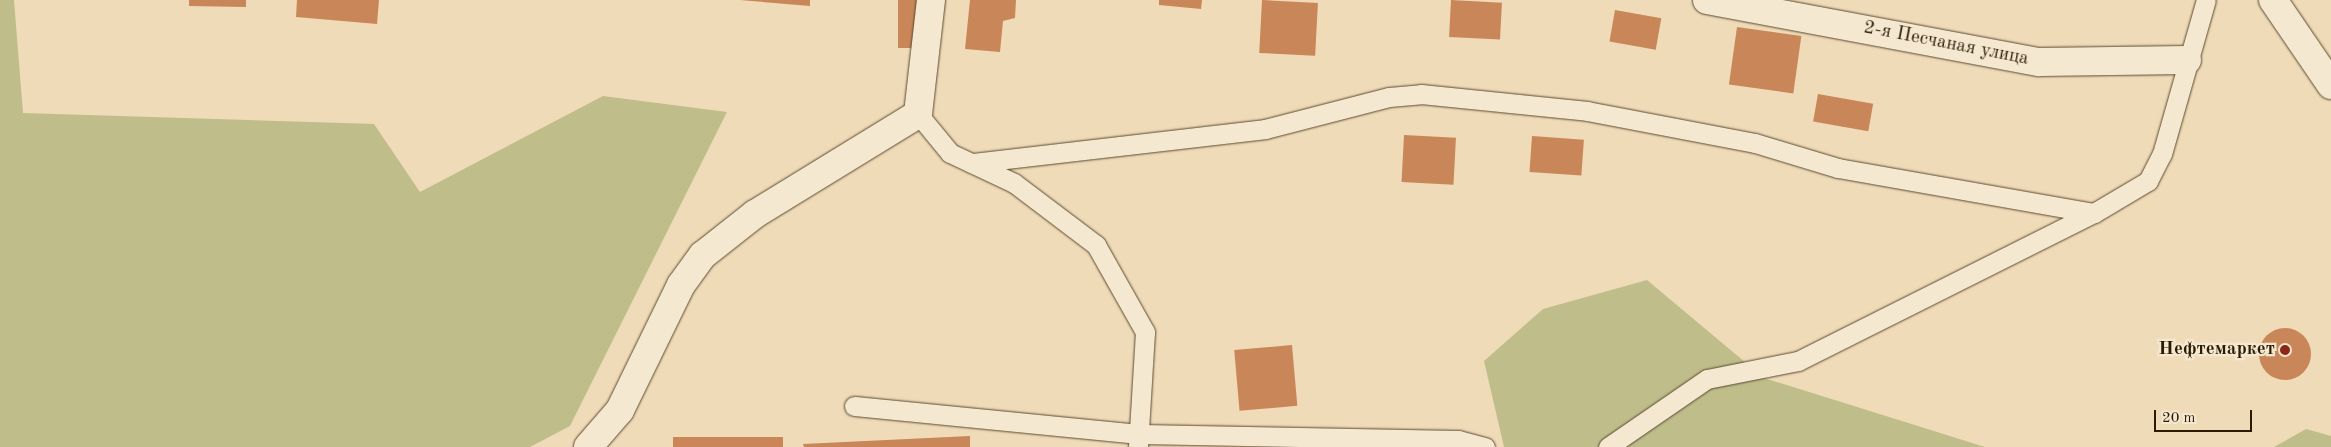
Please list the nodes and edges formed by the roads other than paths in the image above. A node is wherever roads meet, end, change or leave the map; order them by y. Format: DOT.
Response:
graph roads {
  1 [pos="931,0"];
  2 [pos="1707,0"];
  3 [pos="2206,0"];
  4 [pos="2272,0"];
  5 [pos="2186,60"];
  6 [pos="2331,85"];
  7 [pos="918,114"];
  8 [pos="972,163"];
  9 [pos="2094,213"];
  10 [pos="854,406"];
  11 [pos="1139,440"];
  12 [pos="588,447"];
  13 [pos="1486,447"];
  14 [pos="1608,447"];
  1 -- 7 [label="street"];
  2 -- 5 [label="street, 2-я Песчаная улица"];
  3 -- 5 [label="lane"];
  4 -- 6 [label="street"];
  5 -- 9 [label="lane"];
  7 -- 8 [label="lane"];
  7 -- 12 [label="street"];
  8 -- 9 [label="lane"];
  8 -- 11 [label="lane"];
  9 -- 14 [label="lane"];
  10 -- 11 [label="lane"];
  11 -- 13 [label="lane"];
}
